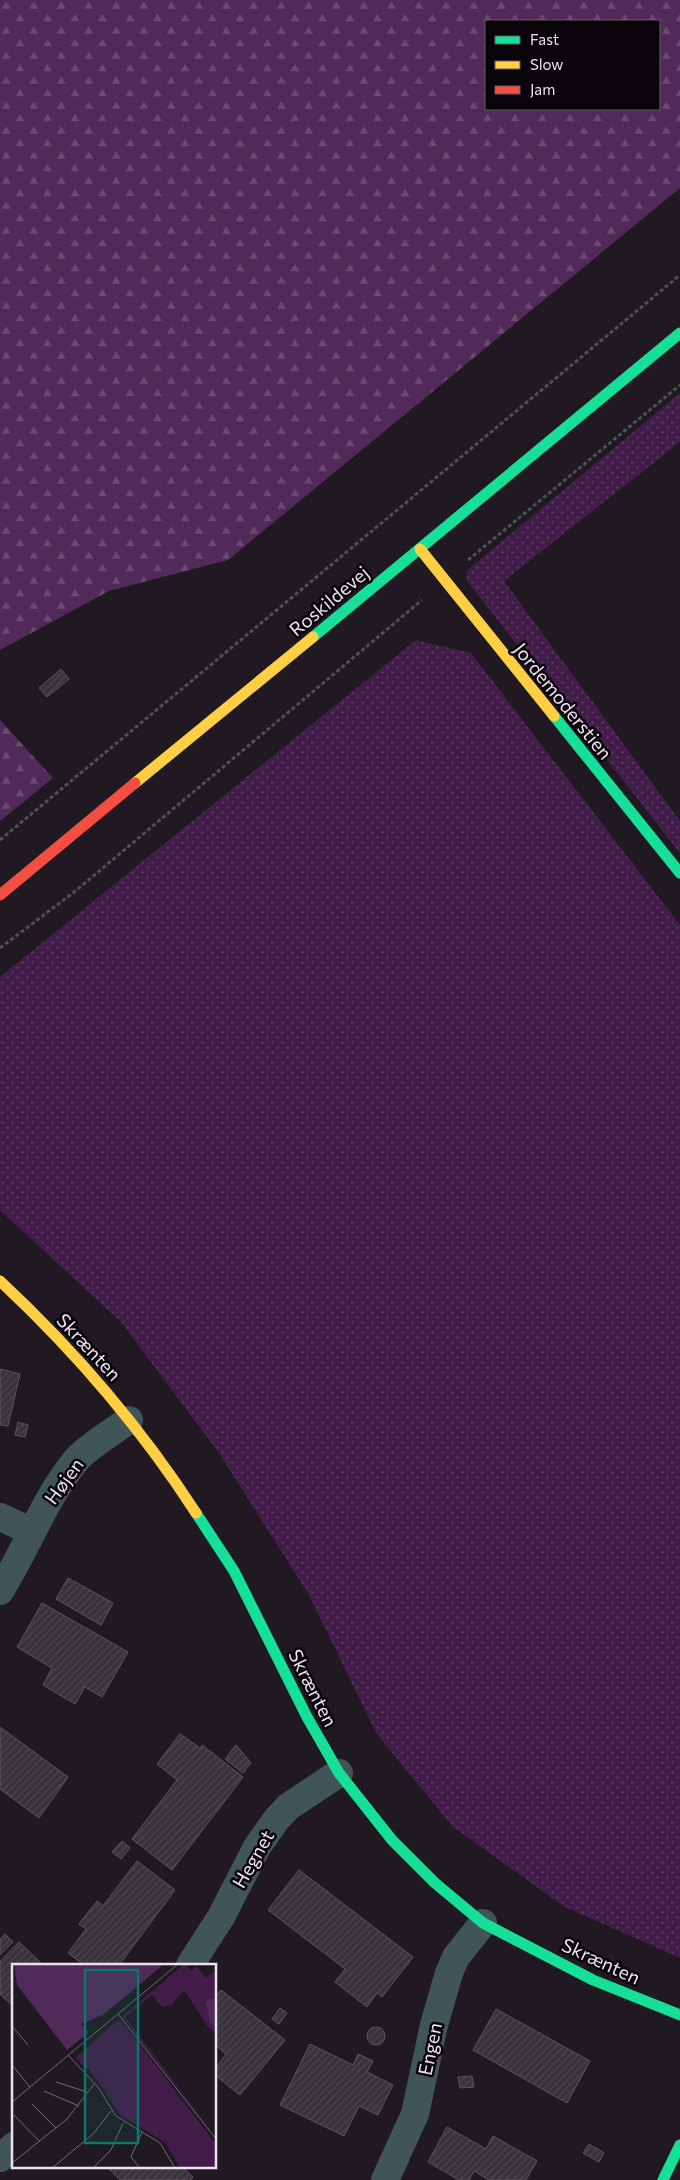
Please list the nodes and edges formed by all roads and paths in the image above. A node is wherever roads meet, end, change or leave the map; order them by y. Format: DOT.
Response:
graph roads {
  1 [pos="680,275"];
  2 [pos="680,333"];
  3 [pos="680,385"];
  4 [pos="420,549"];
  5 [pos="443,580"];
  6 [pos="0,840"];
  7 [pos="680,874"];
  8 [pos="0,895"];
  9 [pos="0,948"];
  10 [pos="0,1281"];
  11 [pos="129,1420"];
  12 [pos="0,1516"];
  13 [pos="31,1531"];
  14 [pos="0,1591"];
  15 [pos="339,1773"];
  16 [pos="483,1923"];
  17 [pos="191,1964"];
  18 [pos="680,2015"];
  19 [pos="680,2145"];
  20 [pos="12,2148"];
  21 [pos="0,2158"];
  22 [pos="385,2180"];
  23 [pos="663,2180"];
  1 -- 6 [label="path"];
  2 -- 4 [label="street, Roskildevej"];
  3 -- 5 [label="path"];
  4 -- 5 [label="street, Jordemoderstien"];
  4 -- 8 [label="street, Roskildevej"];
  5 -- 7 [label="street, Jordemoderstien"];
  5 -- 9 [label="path"];
  10 -- 11 [label="street, Skrænten"];
  11 -- 13 [label="street, Højen"];
  11 -- 15 [label="street, Skrænten"];
  12 -- 13 [label="street"];
  13 -- 14 [label="street, Højen"];
  15 -- 16 [label="street, Skrænten"];
  15 -- 17 [label="street, Hegnet"];
  16 -- 18 [label="street, Skrænten"];
  16 -- 22 [label="street, Engen"];
  19 -- 23 [label="street"];
  20 -- 21 [label="street"];
}
